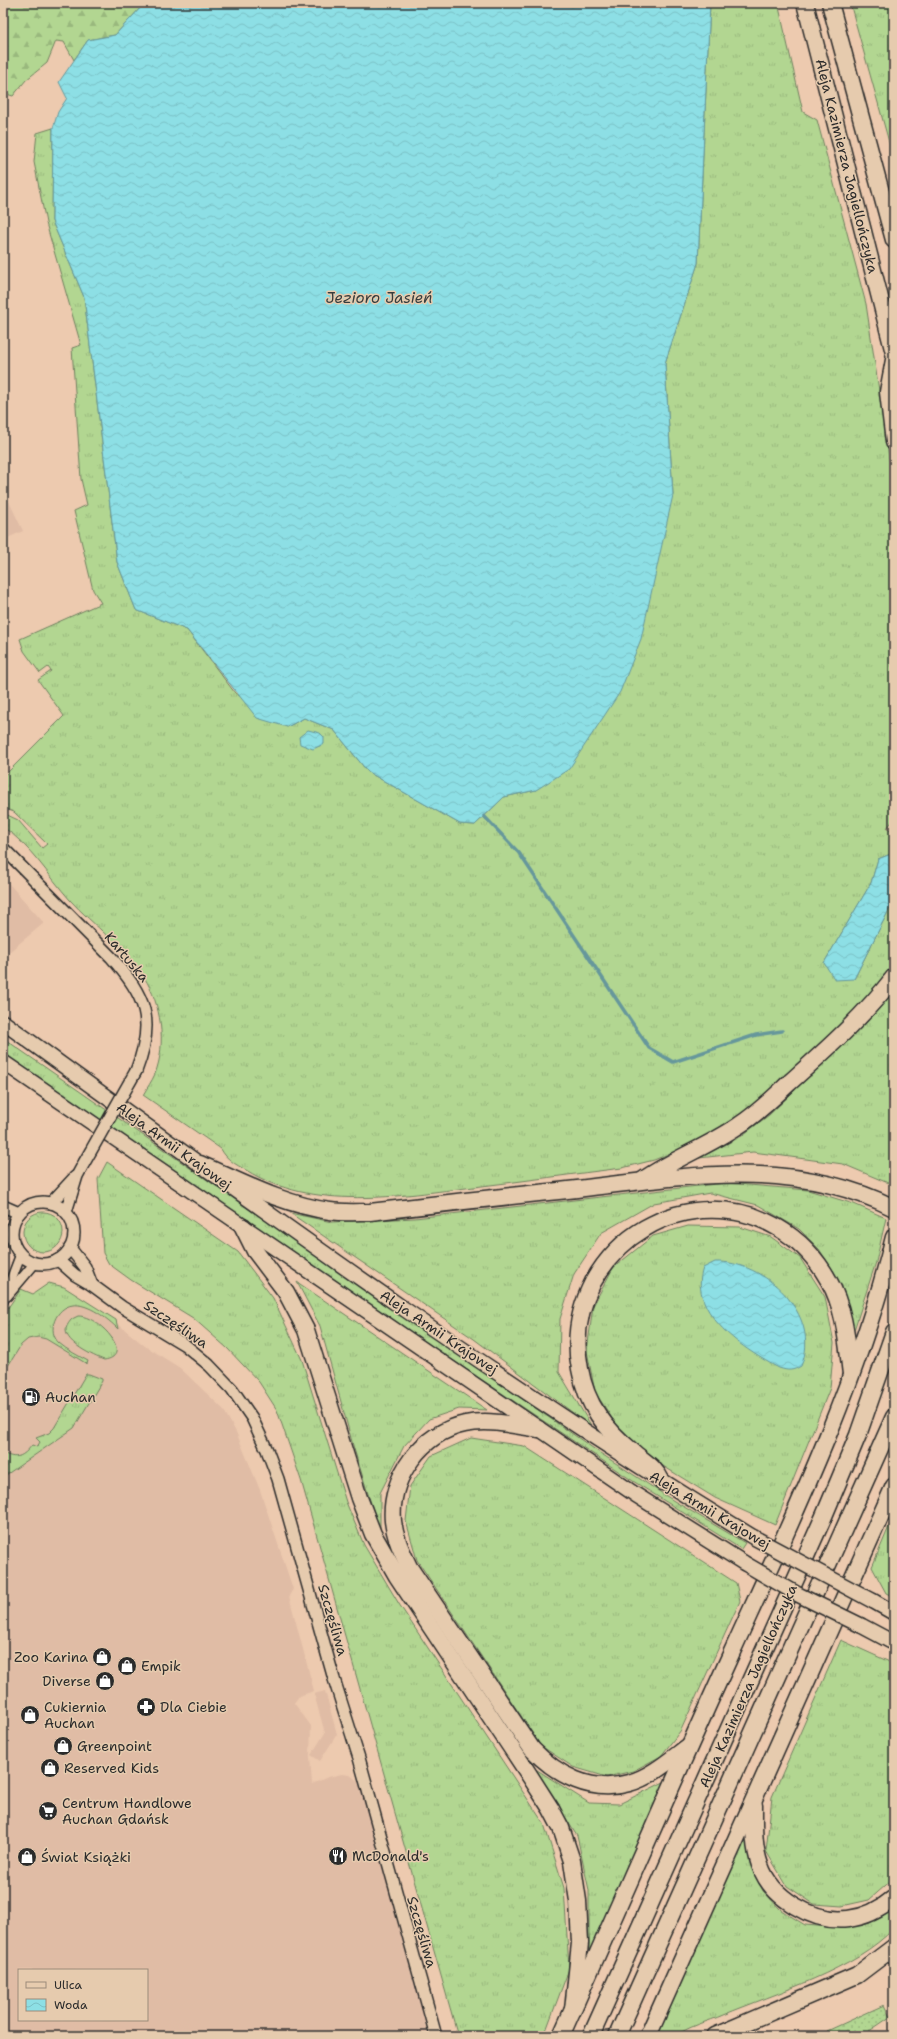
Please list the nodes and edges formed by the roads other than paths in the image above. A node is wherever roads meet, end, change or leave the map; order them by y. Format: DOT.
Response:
graph roads {
  1 [pos="805,3"];
  2 [pos="830,3"];
  3 [pos="894,240"];
  4 [pos="894,353"];
  5 [pos="894,360"];
  6 [pos="894,439"];
  7 [pos="3,848"];
  8 [pos="894,976"];
  9 [pos="3,1022"];
  10 [pos="3,1062"];
  11 [pos="200,1164"];
  12 [pos="77,1176"];
  13 [pos="642,1181"];
  14 [pos="51,1203"];
  15 [pos="3,1206"];
  16 [pos="894,1208"];
  17 [pos="66,1212"];
  18 [pos="19,1213"];
  19 [pos="8,1226"];
  20 [pos="243,1228"];
  21 [pos="894,1237"];
  22 [pos="70,1248"];
  23 [pos="21,1254"];
  24 [pos="58,1260"];
  25 [pos="35,1263"];
  26 [pos="92,1285"];
  27 [pos="4,1300"];
  28 [pos="894,1332"];
  29 [pos="852,1376"];
  30 [pos="894,1417"];
  31 [pos="538,1429"];
  32 [pos="662,1482"];
  33 [pos="894,1486"];
  34 [pos="894,1613"];
  35 [pos="894,1643"];
  36 [pos="690,1745"];
  37 [pos="754,1800"];
  38 [pos="894,1898"];
  39 [pos="892,1952"];
  40 [pos="573,2010"];
  41 [pos="436,2036"];
  42 [pos="561,2036"];
  43 [pos="591,2036"];
  44 [pos="617,2036"];
  45 [pos="648,2036"];
  46 [pos="715,2036"];
  1 -- 4 [label="highway, Aleja Kazimierza Jagiellończyka"];
  2 -- 3 [label="highway, Aleja Kazimierza Jagiellończyka"];
  5 -- 6 [label="highway"];
  7 -- 12 [label="street, Kartuska, bridge"];
  8 -- 13 [label="highway"];
  9 -- 11 [label="main road, Aleja Armii Krajowej"];
  10 -- 20 [label="main road, Aleja Armii Krajowej"];
  11 -- 13 [label="highway"];
  11 -- 32 [label="main road, Aleja Armii Krajowej"];
  12 -- 14 [label="street, Kartuska"];
  12 -- 17 [label="street, Kartuska"];
  13 -- 16 [label="highway"];
  14 -- 17 [label="street"];
  14 -- 18 [label="street"];
  15 -- 18 [label="street"];
  17 -- 22 [label="street"];
  18 -- 19 [label="street"];
  19 -- 23 [label="street"];
  20 -- 31 [label="main road, Aleja Armii Krajowej"];
  20 -- 40 [label="highway"];
  21 -- 29 [label="highway"];
  22 -- 24 [label="street"];
  22 -- 26 [label="street"];
  23 -- 25 [label="street"];
  23 -- 27 [label="street"];
  24 -- 25 [label="street"];
  24 -- 26 [label="street, Szczęśliwa"];
  25 -- 27 [label="street"];
  26 -- 41 [label="street, Szczęśliwa"];
  28 -- 43 [label="highway, Aleja Kazimierza Jagiellończyka"];
  29 -- 32 [label="highway"];
  29 -- 36 [label="highway"];
  30 -- 44 [label="highway, Aleja Kazimierza Jagiellończyka"];
  31 -- 35 [label="main road, Aleja Armii Krajowej, bridge"];
  31 -- 36 [label="highway"];
  32 -- 34 [label="main road, Aleja Armii Krajowej, bridge"];
  33 -- 37 [label="highway"];
  36 -- 40 [label="highway"];
  37 -- 38 [label="highway"];
  37 -- 45 [label="highway"];
  39 -- 46 [label="highway"];
  40 -- 42 [label="highway"];
}
